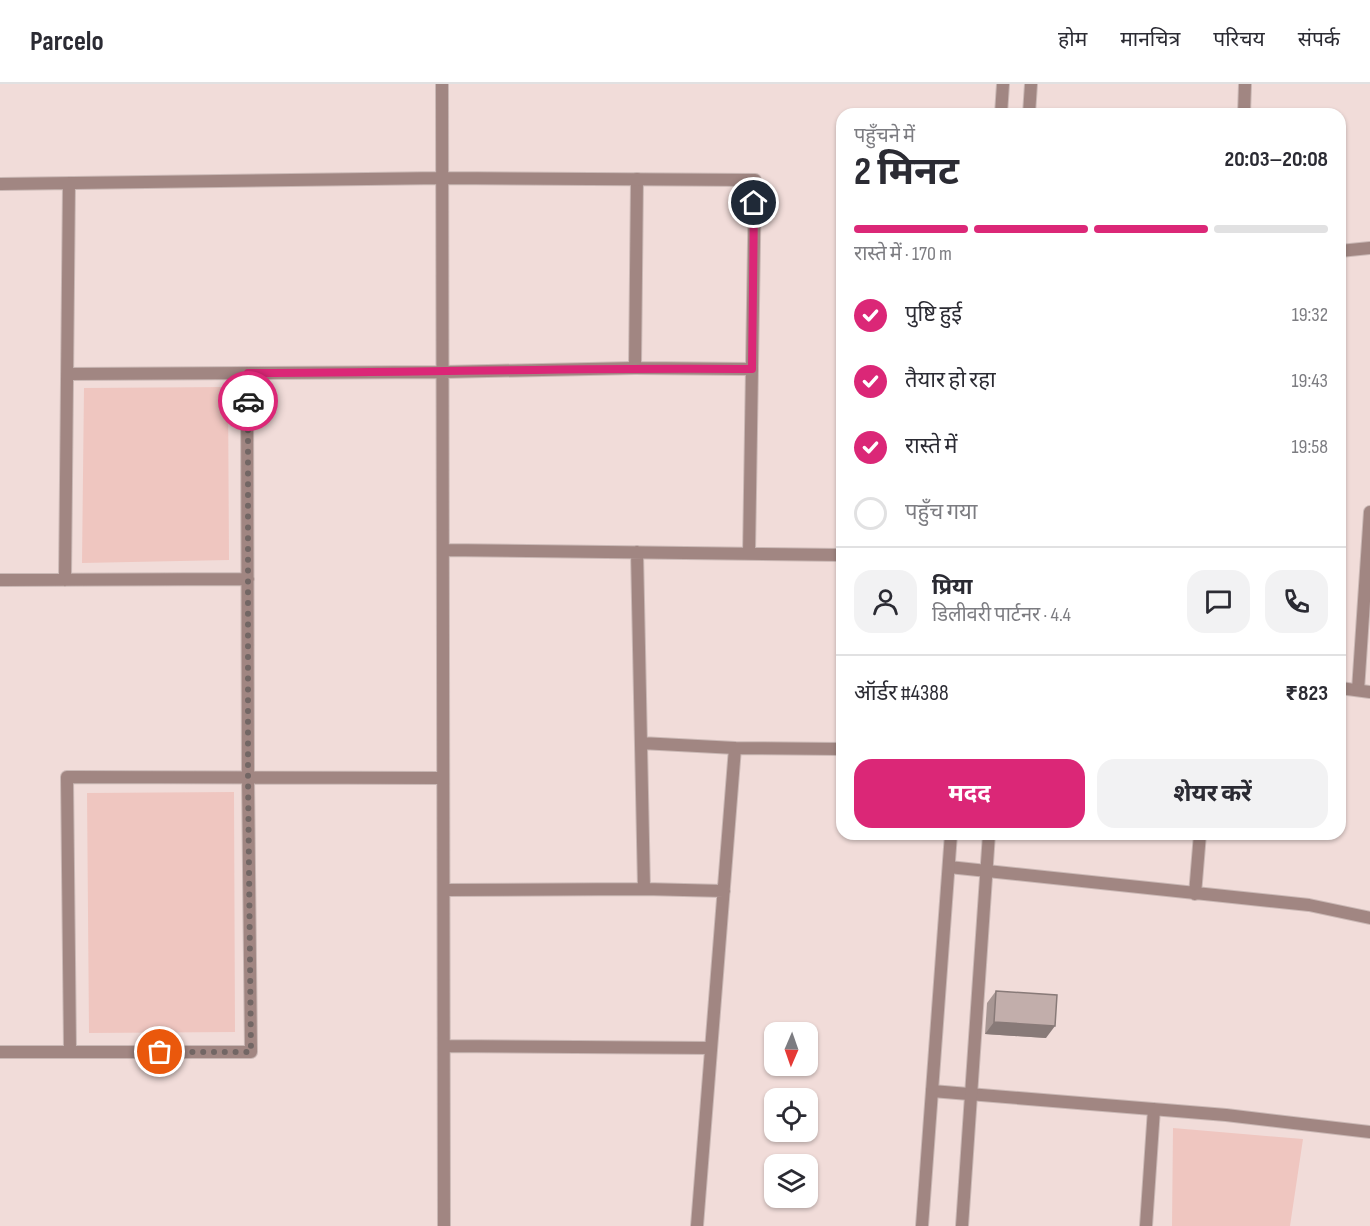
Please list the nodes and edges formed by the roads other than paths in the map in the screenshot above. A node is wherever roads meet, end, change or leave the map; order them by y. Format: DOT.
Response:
graph roads {
  1 [pos="442,84"];
  2 [pos="1003,84"];
  3 [pos="1031,84"];
  4 [pos="1245,84"];
  5 [pos="1001,108"];
  6 [pos="1029,108"];
  7 [pos="1244,108"];
  8 [pos="442,178"];
  9 [pos="637,179"];
  10 [pos="69,183"];
  11 [pos="0,184"];
  12 [pos="1370,248"];
  13 [pos="1346,250"];
  14 [pos="635,368"];
  15 [pos="752,369"];
  16 [pos="442,372"];
  17 [pos="248,373"];
  18 [pos="67,374"];
  19 [pos="1370,512"];
  20 [pos="443,550"];
  21 [pos="637,552"];
  22 [pos="749,554"];
  23 [pos="836,555"];
  24 [pos="248,579"];
  25 [pos="0,580"];
  26 [pos="65,580"];
  27 [pos="1346,689"];
  28 [pos="1364,691"];
  29 [pos="641,743"];
  30 [pos="735,748"];
  31 [pos="836,749"];
  32 [pos="248,777"];
  33 [pos="443,778"];
  34 [pos="951,840"];
  35 [pos="989,840"];
  36 [pos="1200,840"];
  37 [pos="949,867"];
  38 [pos="987,870"];
  39 [pos="644,889"];
  40 [pos="444,890"];
  41 [pos="724,891"];
  42 [pos="1195,894"];
  43 [pos="1370,918"];
  44 [pos="444,1046"];
  45 [pos="711,1048"];
  46 [pos="0,1052"];
  47 [pos="70,1052"];
  48 [pos="932,1091"];
  49 [pos="971,1095"];
  50 [pos="1154,1109"];
  51 [pos="1370,1132"];
  52 [pos="444,1226"];
  53 [pos="697,1226"];
  54 [pos="922,1226"];
  55 [pos="962,1226"];
  56 [pos="1146,1226"];
  1 -- 8 [label="street"];
  2 -- 5 [label="street"];
  3 -- 6 [label="street"];
  4 -- 7 [label="street"];
  8 -- 9 [label="street"];
  8 -- 10 [label="street"];
  8 -- 16 [label="street"];
  9 -- 14 [label="street"];
  9 -- 15 [label="street"];
  10 -- 11 [label="street"];
  10 -- 18 [label="street"];
  12 -- 13 [label="street"];
  14 -- 15 [label="street"];
  14 -- 16 [label="street"];
  15 -- 22 [label="street"];
  16 -- 17 [label="street"];
  16 -- 20 [label="street"];
  17 -- 18 [label="street"];
  17 -- 24 [label="street"];
  18 -- 26 [label="street"];
  19 -- 28 [label="street"];
  20 -- 21 [label="street"];
  20 -- 33 [label="street"];
  21 -- 22 [label="street"];
  21 -- 29 [label="street"];
  22 -- 23 [label="street"];
  24 -- 26 [label="street"];
  24 -- 32 [label="street"];
  25 -- 26 [label="street"];
  27 -- 28 [label="street"];
  29 -- 30 [label="street"];
  29 -- 39 [label="street"];
  30 -- 31 [label="street"];
  30 -- 41 [label="street"];
  32 -- 33 [label="street"];
  32 -- 47 [label="street"];
  32 -- 47 [label="street"];
  33 -- 40 [label="street"];
  34 -- 37 [label="street"];
  35 -- 38 [label="street"];
  36 -- 42 [label="street"];
  37 -- 38 [label="street"];
  37 -- 48 [label="street"];
  38 -- 42 [label="street"];
  38 -- 49 [label="street"];
  39 -- 40 [label="street"];
  39 -- 41 [label="street"];
  40 -- 44 [label="street"];
  41 -- 45 [label="street"];
  42 -- 43 [label="street"];
  44 -- 45 [label="street"];
  44 -- 52 [label="street"];
  45 -- 53 [label="street"];
  46 -- 47 [label="street"];
  48 -- 49 [label="street"];
  48 -- 54 [label="street"];
  49 -- 50 [label="street"];
  49 -- 55 [label="street"];
  50 -- 51 [label="street"];
  50 -- 56 [label="street"];
}
